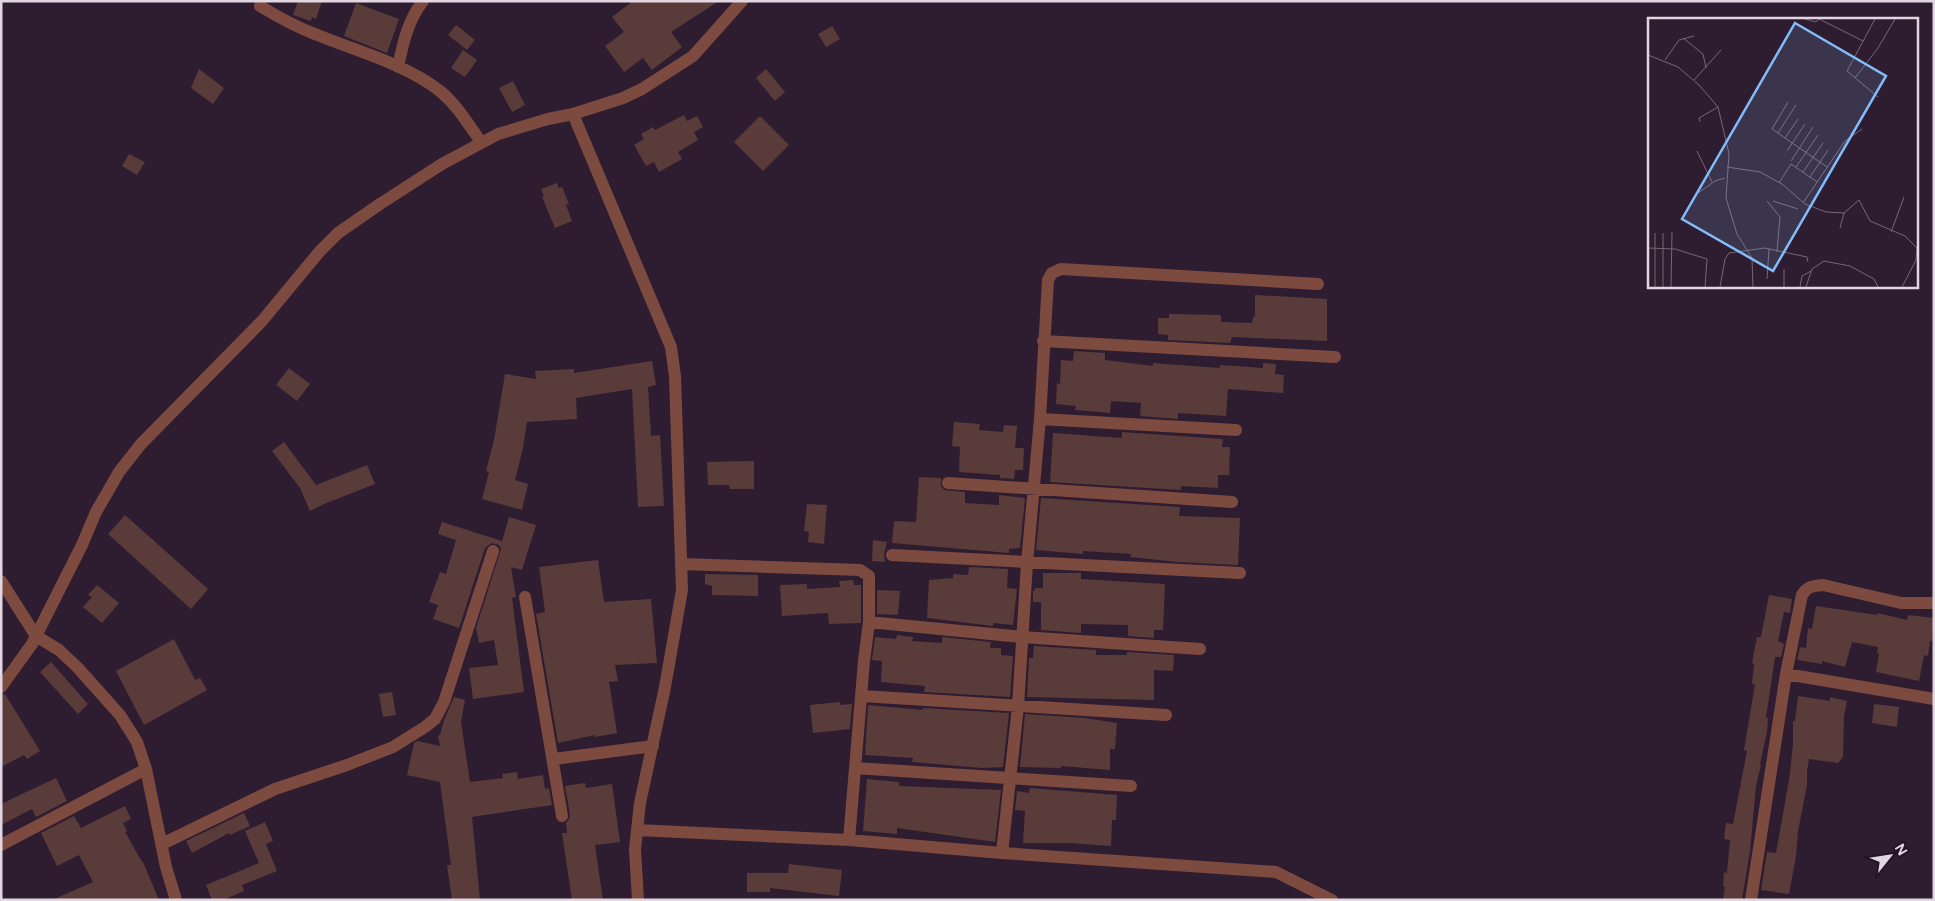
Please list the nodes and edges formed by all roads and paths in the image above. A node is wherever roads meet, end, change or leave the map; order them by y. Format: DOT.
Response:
graph roads {
  1 [pos="423,1"];
  2 [pos="742,1"];
  3 [pos="260,6"];
  4 [pos="398,66"];
  5 [pos="573,114"];
  6 [pos="481,142"];
  7 [pos="1318,284"];
  8 [pos="1043,341"];
  9 [pos="1335,357"];
  10 [pos="1040,419"];
  11 [pos="1236,430"];
  12 [pos="948,483"];
  13 [pos="1033,489"];
  14 [pos="1232,502"];
  15 [pos="493,551"];
  16 [pos="892,555"];
  17 [pos="1027,563"];
  18 [pos="681,564"];
  19 [pos="1240,573"];
  20 [pos="1,581"];
  21 [pos="525,598"];
  22 [pos="1934,603"];
  23 [pos="869,622"];
  24 [pos="36,636"];
  25 [pos="1022,637"];
  26 [pos="1200,649"];
  27 [pos="1786,674"];
  28 [pos="1,686"];
  29 [pos="862,696"];
  30 [pos="1934,699"];
  31 [pos="1018,706"];
  32 [pos="1166,715"];
  33 [pos="653,746"];
  34 [pos="554,759"];
  35 [pos="855,768"];
  36 [pos="146,769"];
  37 [pos="1011,777"];
  38 [pos="1131,786"];
  39 [pos="562,816"];
  40 [pos="637,830"];
  41 [pos="849,840"];
  42 [pos="1,844"];
  43 [pos="162,844"];
  44 [pos="1002,853"];
  45 [pos="176,900"];
  46 [pos="638,900"];
  47 [pos="1332,900"];
  48 [pos="1751,900"];
  1 -- 4 [label="street"];
  2 -- 5 [label="street"];
  3 -- 4 [label="street"];
  4 -- 6 [label="street"];
  5 -- 6 [label="street"];
  5 -- 18 [label="street"];
  6 -- 24 [label="street"];
  7 -- 8 [label="street"];
  8 -- 9 [label="street"];
  8 -- 10 [label="street"];
  10 -- 11 [label="street"];
  10 -- 13 [label="street"];
  12 -- 13 [label="street"];
  13 -- 14 [label="street"];
  13 -- 17 [label="street"];
  15 -- 43 [label="street"];
  16 -- 17 [label="street"];
  17 -- 19 [label="street"];
  17 -- 25 [label="street"];
  18 -- 23 [label="street"];
  18 -- 33 [label="street"];
  20 -- 24 [label="street"];
  21 -- 34 [label="street"];
  22 -- 27 [label="street"];
  23 -- 25 [label="street"];
  23 -- 29 [label="street"];
  24 -- 28 [label="street"];
  24 -- 36 [label="street"];
  25 -- 26 [label="street"];
  25 -- 31 [label="street"];
  27 -- 30 [label="street"];
  27 -- 48 [label="street"];
  29 -- 31 [label="street"];
  29 -- 35 [label="street"];
  31 -- 32 [label="street"];
  31 -- 37 [label="street"];
  33 -- 34 [label="street"];
  33 -- 40 [label="street"];
  34 -- 39 [label="street"];
  35 -- 37 [label="street"];
  35 -- 41 [label="street"];
  36 -- 42 [label="street"];
  36 -- 43 [label="street"];
  37 -- 38 [label="street"];
  37 -- 44 [label="street"];
  40 -- 41 [label="street"];
  40 -- 46 [label="street"];
  41 -- 44 [label="street"];
  43 -- 45 [label="street"];
  44 -- 47 [label="street"];
}
